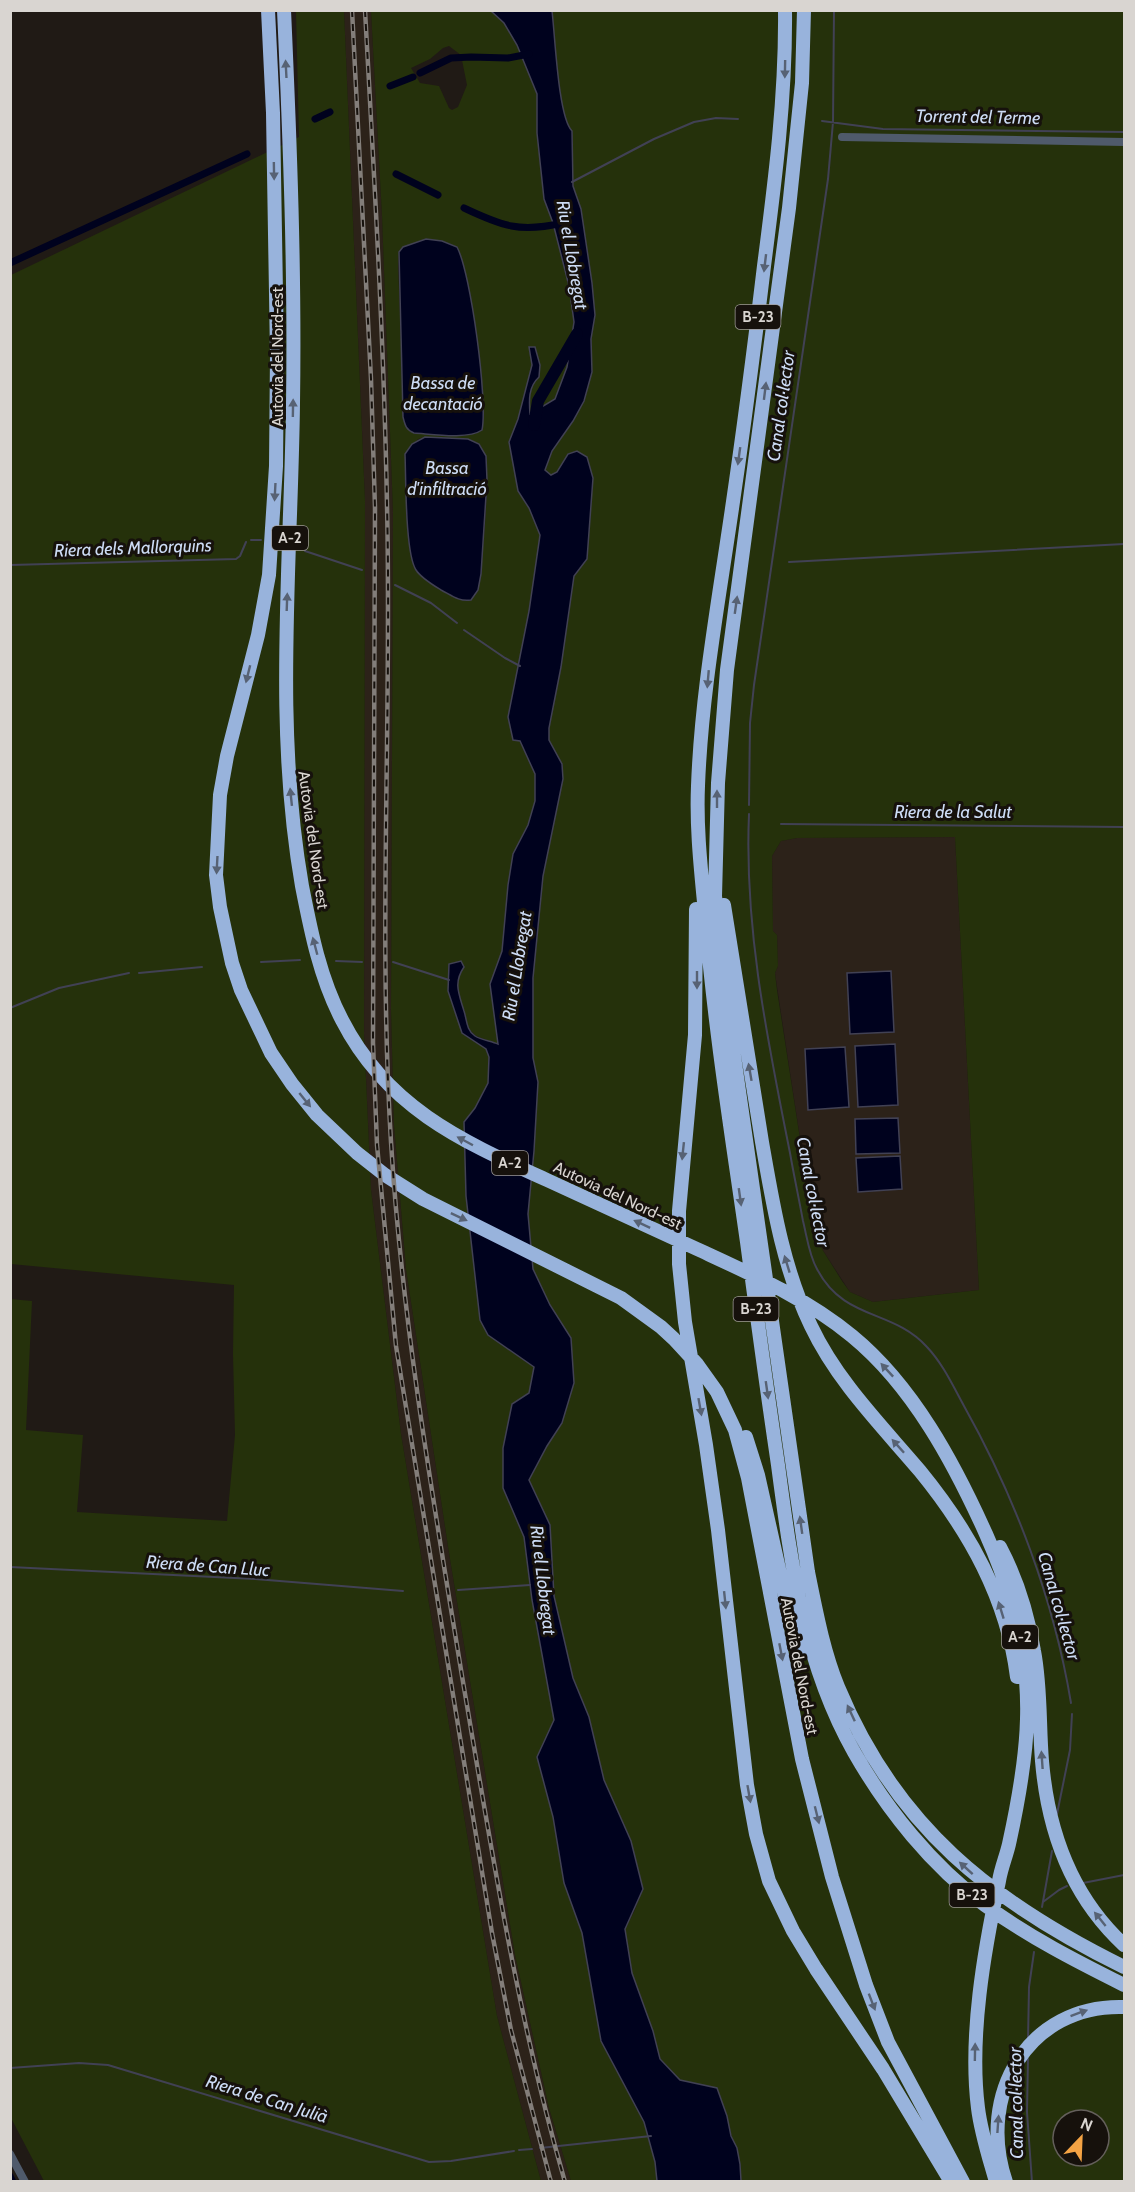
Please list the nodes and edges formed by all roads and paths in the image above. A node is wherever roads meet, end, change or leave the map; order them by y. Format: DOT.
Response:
graph roads {
  1 [pos="261,10"];
  2 [pos="268,10"];
  3 [pos="284,10"];
  4 [pos="785,10"];
  5 [pos="804,10"];
  6 [pos="269,51"];
  7 [pos="842,136"];
  8 [pos="1125,142"];
  9 [pos="698,838"];
  10 [pos="717,857"];
  11 [pos="719,1390"];
  12 [pos="924,1416"];
  13 [pos="926,1851"];
  14 [pos="1000,1875"];
  15 [pos="1125,1945"];
  16 [pos="1125,1967"];
  17 [pos="1125,1985"];
  18 [pos="1125,2007"];
  19 [pos="10,2154"];
  20 [pos="25,2181"];
  21 [pos="951,2181"];
  22 [pos="963,2181"];
  23 [pos="996,2181"];
  24 [pos="1006,2181"];
  1 -- 6 [label="highway"];
  2 -- 6 [label="highway, Autovia del Nord-est / A-2"];
  12 -- 3 [label="highway, Autovia del Nord-est / A-2, one-way"];
  4 -- 9 [label="highway, B-23, one-way"];
  10 -- 5 [label="highway, B-23, one-way"];
  6 -- 11 [label="highway, Autovia del Nord-est / A-2, one-way"];
  7 -- 8 [label="street"];
  9 -- 13 [label="highway, B-23, one-way"];
  9 -- 21 [label="highway, one-way"];
  14 -- 10 [label="highway, A-2, one-way"];
  16 -- 10 [label="highway, B-23, one-way"];
  11 -- 13 [label="highway"];
  11 -- 22 [label="highway, Autovia del Nord-est / A-2, one-way"];
  12 -- 14 [label="highway, Autovia del Nord-est / A-2"];
  15 -- 12 [label="highway, one-way"];
  13 -- 17 [label="highway, B-23"];
  23 -- 14 [label="highway, Autovia del Nord-est / A-2, one-way"];
  24 -- 18 [label="highway, one-way"];
  19 -- 20 [label="street"];
}
